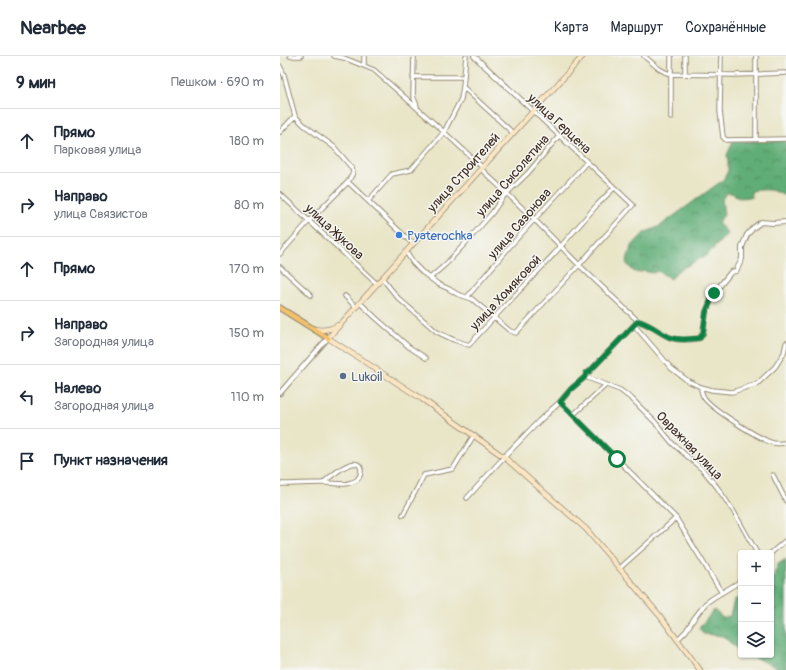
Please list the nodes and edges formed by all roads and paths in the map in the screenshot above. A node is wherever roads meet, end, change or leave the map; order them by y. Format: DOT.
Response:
graph roads {
  1 [pos="290,56"];
  2 [pos="301,56"];
  3 [pos="334,56"];
  4 [pos="364,56"];
  5 [pos="414,56"];
  6 [pos="466,56"];
  7 [pos="474,56"];
  8 [pos="583,56"];
  9 [pos="644,56"];
  10 [pos="671,56"];
  11 [pos="685,56"];
  12 [pos="721,56"];
  13 [pos="756,56"];
  14 [pos="364,65"];
  15 [pos="280,66"];
  16 [pos="786,73"];
  17 [pos="671,74"];
  18 [pos="685,74"];
  19 [pos="756,74"];
  20 [pos="721,75"];
  21 [pos="413,77"];
  22 [pos="464,77"];
  23 [pos="463,87"];
  24 [pos="418,108"];
  25 [pos="533,111"];
  26 [pos="295,116"];
  27 [pos="672,118"];
  28 [pos="280,132"];
  29 [pos="444,132"];
  30 [pos="513,133"];
  31 [pos="559,136"];
  32 [pos="756,139"];
  33 [pos="786,139"];
  34 [pos="587,162"];
  35 [pos="481,168"];
  36 [pos="348,182"];
  37 [pos="614,188"];
  38 [pos="280,194"];
  39 [pos="506,194"];
  40 [pos="368,201"];
  41 [pos="534,220"];
  42 [pos="309,221"];
  43 [pos="786,222"];
  44 [pos="413,244"];
  45 [pos="561,246"];
  46 [pos="406,252"];
  47 [pos="280,254"];
  48 [pos="579,265"];
  49 [pos="280,267"];
  50 [pos="382,278"];
  51 [pos="430,278"];
  52 [pos="377,284"];
  53 [pos="311,295"];
  54 [pos="345,296"];
  55 [pos="467,297"];
  56 [pos="360,303"];
  57 [pos="280,308"];
  58 [pos="356,308"];
  59 [pos="494,317"];
  60 [pos="638,321"];
  61 [pos="342,322"];
  62 [pos="634,325"];
  63 [pos="313,329"];
  64 [pos="328,338"];
  65 [pos="786,343"];
  66 [pos="426,358"];
  67 [pos="585,377"];
  68 [pos="606,385"];
  69 [pos="701,387"];
  70 [pos="280,393"];
  71 [pos="560,402"];
  72 [pos="573,415"];
  73 [pos="474,435"];
  74 [pos="786,443"];
  75 [pos="504,457"];
  76 [pos="773,475"];
  77 [pos="323,483"];
  78 [pos="280,484"];
  79 [pos="467,498"];
  80 [pos="786,501"];
  81 [pos="403,515"];
  82 [pos="676,518"];
  83 [pos="786,540"];
  84 [pos="756,550"];
  85 [pos="774,551"];
  86 [pos="620,568"];
  87 [pos="738,583"];
  88 [pos="722,593"];
  89 [pos="678,640"];
  90 [pos="700,670"];
  1 -- 2 [label="street"];
  3 -- 14 [label="street"];
  4 -- 14 [label="street"];
  5 -- 21 [label="street"];
  6 -- 22 [label="street"];
  7 -- 25 [label="street, улица Герцена"];
  8 -- 25 [label="main road, улица Строителей"];
  9 -- 17 [label="street"];
  10 -- 17 [label="street"];
  11 -- 18 [label="street"];
  12 -- 20 [label="street"];
  13 -- 19 [label="street"];
  14 -- 24 [label="street"];
  15 -- 26 [label="street"];
  16 -- 19 [label="street"];
  17 -- 18 [label="street"];
  17 -- 27 [label="street"];
  18 -- 20 [label="street"];
  19 -- 20 [label="street"];
  19 -- 32 [label="street"];
  20 -- 32 [label="street"];
  21 -- 22 [label="street"];
  21 -- 24 [label="street"];
  22 -- 23 [label="street"];
  23 -- 29 [label="street"];
  23 -- 30 [label="street"];
  24 -- 29 [label="street"];
  25 -- 30 [label="main road, улица Строителей"];
  25 -- 31 [label="street, улица Герцена"];
  26 -- 28 [label="street"];
  26 -- 36 [label="street"];
  29 -- 35 [label="street"];
  29 -- 40 [label="street"];
  30 -- 35 [label="main road, улица Строителей"];
  31 -- 34 [label="street, улица Герцена"];
  31 -- 39 [label="street, улица Сысолетина"];
  32 -- 33 [label="street"];
  34 -- 37 [label="street, улица Герцена"];
  34 -- 41 [label="street, улица Сазонова"];
  35 -- 39 [label="street"];
  35 -- 44 [label="main road, улица Строителей"];
  36 -- 40 [label="street"];
  36 -- 42 [label="street"];
  37 -- 45 [label="street, улица Хомяковой"];
  37 -- 48 [label="street, улица Герцена"];
  38 -- 42 [label="street, улица Жукова"];
  39 -- 41 [label="street"];
  39 -- 51 [label="street, улица Сысолетина"];
  40 -- 44 [label="street"];
  41 -- 45 [label="street"];
  41 -- 55 [label="street, улица Сазонова"];
  42 -- 47 [label="street"];
  42 -- 52 [label="street, улица Жукова"];
  43 -- 60 [label="street"];
  44 -- 46 [label="main road, улица Строителей"];
  45 -- 48 [label="street"];
  45 -- 59 [label="street, улица Хомяковой"];
  46 -- 50 [label="main road, улица Строителей"];
  46 -- 51 [label="street"];
  48 -- 59 [label="street"];
  48 -- 60 [label="street"];
  49 -- 53 [label="street"];
  50 -- 52 [label="main road, улица Строителей"];
  50 -- 59 [label="street, улица Хомяковой"];
  51 -- 55 [label="street"];
  52 -- 56 [label="main road, улица Строителей"];
  54 -- 58 [label="street"];
  55 -- 59 [label="street"];
  56 -- 58 [label="main road, улица Строителей"];
  56 -- 66 [label="street"];
  57 -- 63 [label="main road"];
  58 -- 61 [label="main road, улица Строителей"];
  60 -- 62 [label="street"];
  61 -- 63 [label="main road"];
  61 -- 64 [label="main road, улица Строителей"];
  62 -- 67 [label="street"];
  62 -- 69 [label="street"];
  63 -- 64 [label="main road"];
  64 -- 70 [label="street, улица Строителей"];
  64 -- 73 [label="main road"];
  65 -- 69 [label="street"];
  67 -- 68 [label="street, Овражная улица"];
  67 -- 71 [label="street"];
  68 -- 72 [label="street"];
  68 -- 84 [label="street, Овражная улица"];
  69 -- 74 [label="street"];
  71 -- 72 [label="street"];
  71 -- 75 [label="street"];
  72 -- 82 [label="street"];
  73 -- 75 [label="main road"];
  73 -- 81 [label="street"];
  75 -- 79 [label="street"];
  75 -- 86 [label="main road"];
  76 -- 80 [label="street"];
  77 -- 77 [label="street"];
  77 -- 78 [label="street"];
  82 -- 86 [label="street"];
  82 -- 88 [label="street"];
  83 -- 85 [label="street"];
  86 -- 89 [label="main road"];
  87 -- 88 [label="street"];
  88 -- 89 [label="street"];
  89 -- 90 [label="main road"];
}
